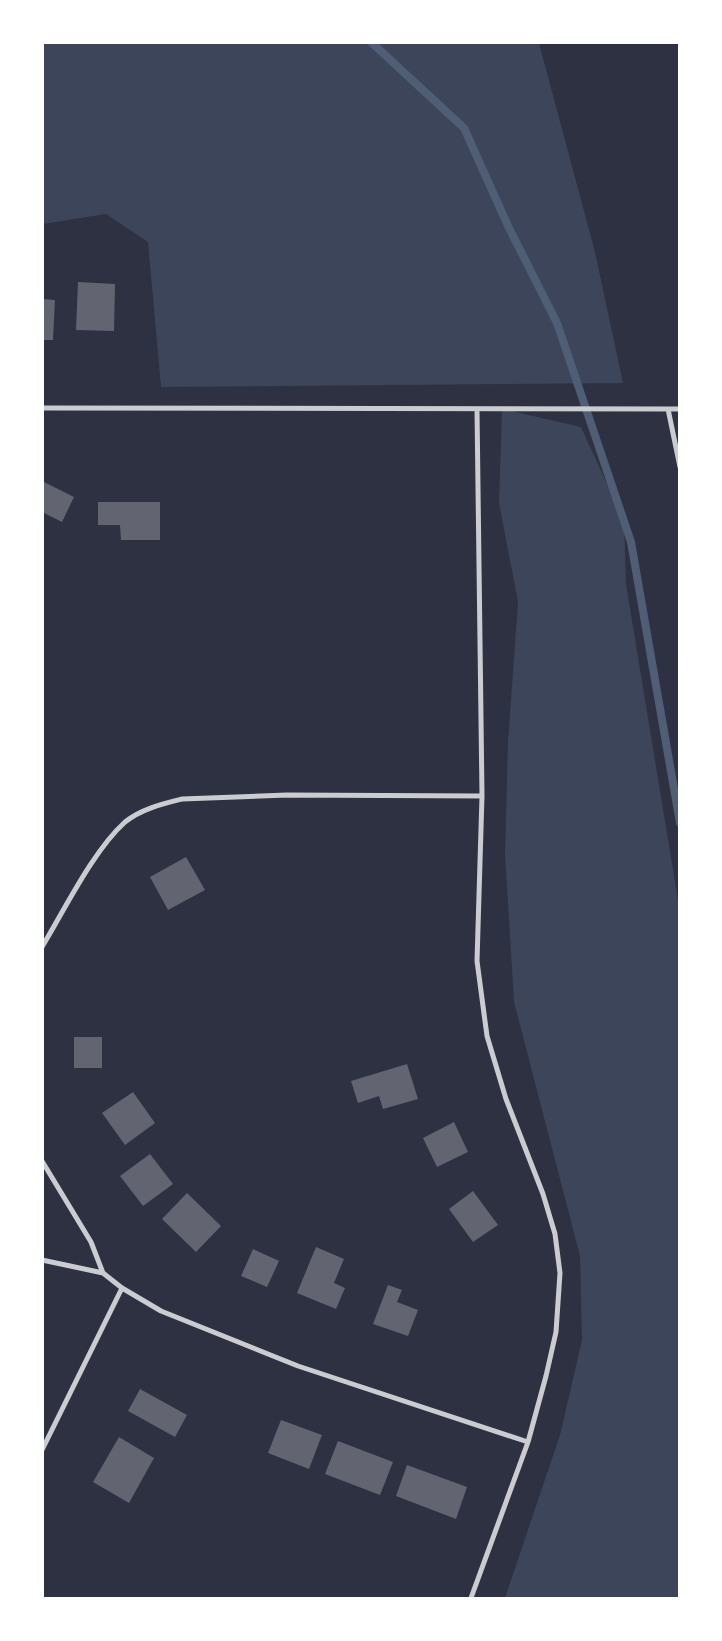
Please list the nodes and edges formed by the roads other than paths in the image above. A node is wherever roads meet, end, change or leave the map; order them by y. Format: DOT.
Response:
graph roads {
  1 [pos="42,408"];
  2 [pos="668,409"];
  3 [pos="680,409"];
  4 [pos="476,410"];
  5 [pos="680,468"];
  6 [pos="482,796"];
  7 [pos="42,948"];
  8 [pos="42,1161"];
  9 [pos="42,1260"];
  10 [pos="104,1273"];
  11 [pos="122,1288"];
  12 [pos="528,1442"];
  13 [pos="42,1450"];
  14 [pos="471,1598"];
  1 -- 4 [label="street"];
  2 -- 3 [label="street"];
  2 -- 4 [label="street"];
  2 -- 5 [label="street"];
  4 -- 6 [label="street"];
  6 -- 7 [label="street"];
  6 -- 12 [label="street"];
  8 -- 10 [label="street"];
  9 -- 10 [label="street"];
  10 -- 11 [label="street"];
  11 -- 12 [label="street"];
  11 -- 13 [label="street"];
  12 -- 14 [label="street"];
}
